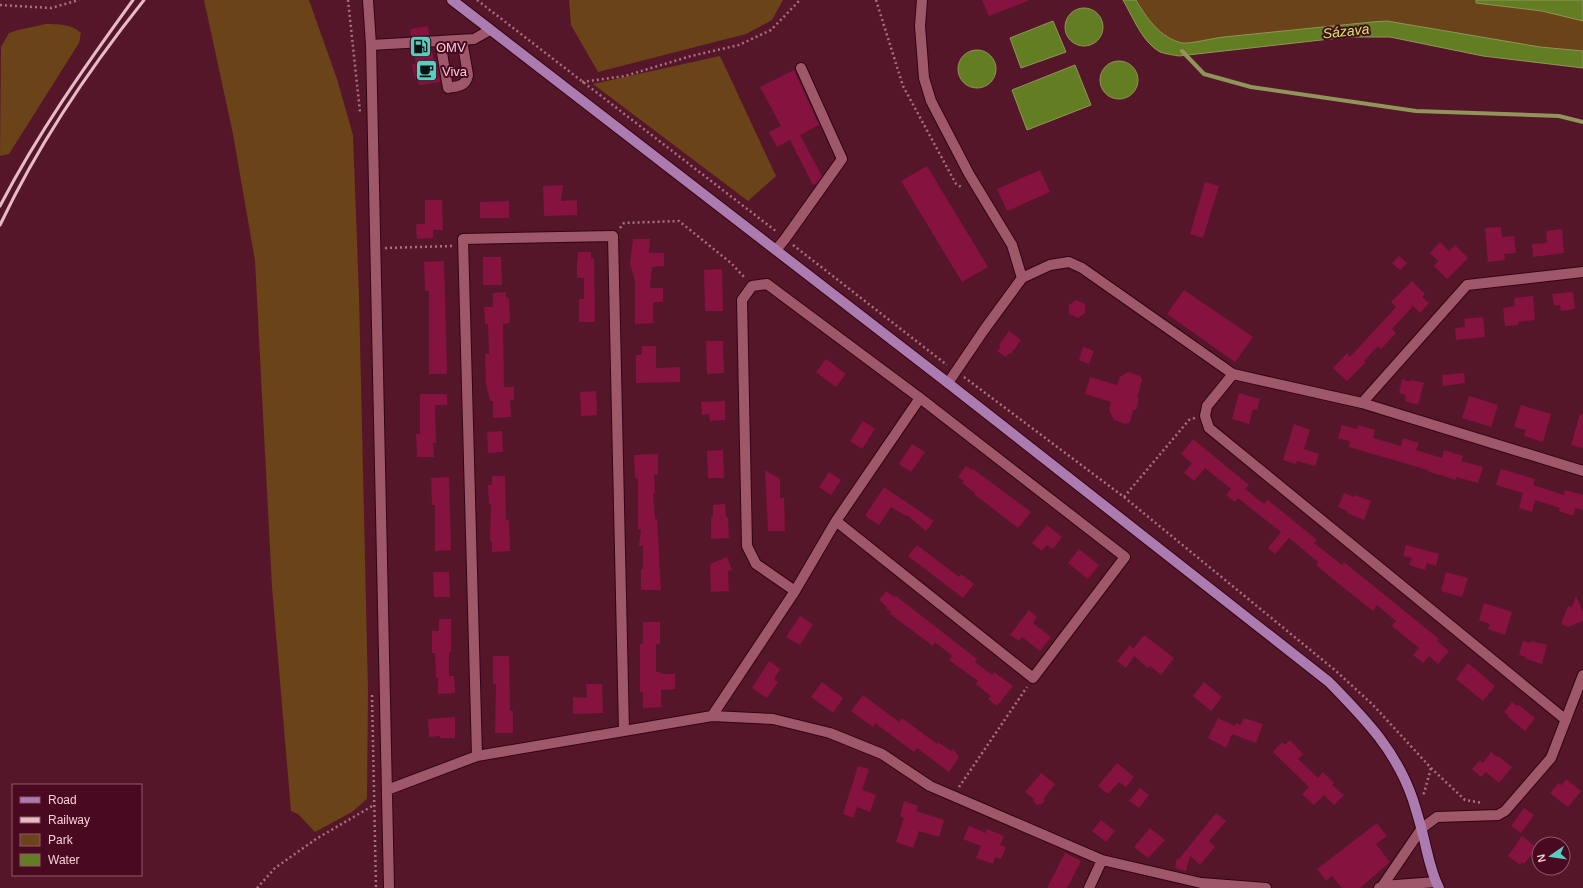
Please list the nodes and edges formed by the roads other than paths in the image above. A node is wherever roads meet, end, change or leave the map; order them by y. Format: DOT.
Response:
graph roads {
  1 [pos="368,0"];
  2 [pos="452,0"];
  3 [pos="922,0"];
  4 [pos="490,30"];
  5 [pos="462,40"];
  6 [pos="440,41"];
  7 [pos="371,45"];
  8 [pos="801,68"];
  9 [pos="776,250"];
  10 [pos="1583,272"];
  11 [pos="1022,278"];
  12 [pos="1233,374"];
  13 [pos="948,383"];
  14 [pos="920,398"];
  15 [pos="1362,403"];
  16 [pos="1583,471"];
  17 [pos="836,521"];
  18 [pos="795,591"];
  19 [pos="1583,675"];
  20 [pos="712,716"];
  21 [pos="1566,720"];
  22 [pos="624,731"];
  23 [pos="477,756"];
  24 [pos="387,790"];
  25 [pos="1422,828"];
  26 [pos="1102,860"];
  27 [pos="1438,885"];
  28 [pos="1381,887"];
  29 [pos="389,888"];
  30 [pos="1088,888"];
  31 [pos="1266,888"];
  1 -- 7 [label="street"];
  2 -- 4 [label="main road"];
  3 -- 11 [label="street"];
  4 -- 5 [label="street"];
  4 -- 9 [label="main road"];
  5 -- 6 [label="street"];
  5 -- 6 [label="street"];
  6 -- 7 [label="street"];
  7 -- 24 [label="street"];
  8 -- 9 [label="street"];
  9 -- 13 [label="main road"];
  10 -- 15 [label="street"];
  11 -- 12 [label="street"];
  11 -- 13 [label="street"];
  12 -- 15 [label="street"];
  12 -- 21 [label="street"];
  13 -- 25 [label="main road"];
  14 -- 17 [label="street"];
  14 -- 17 [label="street"];
  14 -- 18 [label="street"];
  15 -- 16 [label="street"];
  17 -- 18 [label="street"];
  18 -- 20 [label="street"];
  19 -- 21 [label="street"];
  20 -- 22 [label="street"];
  20 -- 26 [label="street"];
  21 -- 25 [label="street"];
  22 -- 23 [label="street"];
  22 -- 23 [label="street"];
  23 -- 24 [label="street"];
  24 -- 29 [label="street"];
  25 -- 27 [label="main road"];
  25 -- 28 [label="street"];
  26 -- 30 [label="street"];
  26 -- 31 [label="street"];
  27 -- 28 [label="street"];
}
